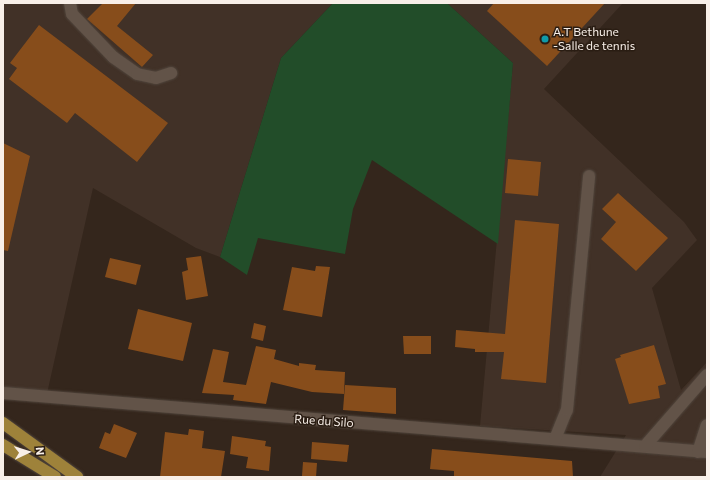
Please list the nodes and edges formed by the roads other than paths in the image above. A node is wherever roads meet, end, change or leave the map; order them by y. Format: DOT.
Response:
graph roads {
  1 [pos="70,3"];
  2 [pos="171,73"];
  3 [pos="589,176"];
  4 [pos="707,375"];
  5 [pos="3,393"];
  6 [pos="3,423"];
  7 [pos="707,425"];
  8 [pos="555,439"];
  9 [pos="3,445"];
  10 [pos="645,446"];
  11 [pos="702,452"];
  12 [pos="55,477"];
  13 [pos="77,477"];
  1 -- 2 [label="street"];
  3 -- 8 [label="street"];
  4 -- 10 [label="street"];
  5 -- 8 [label="street, Rue du Silo"];
  6 -- 13 [label="main road"];
  7 -- 11 [label="street"];
  8 -- 10 [label="street, Rue du Silo"];
  9 -- 12 [label="main road"];
  10 -- 11 [label="street, Rue du Silo"];
}
